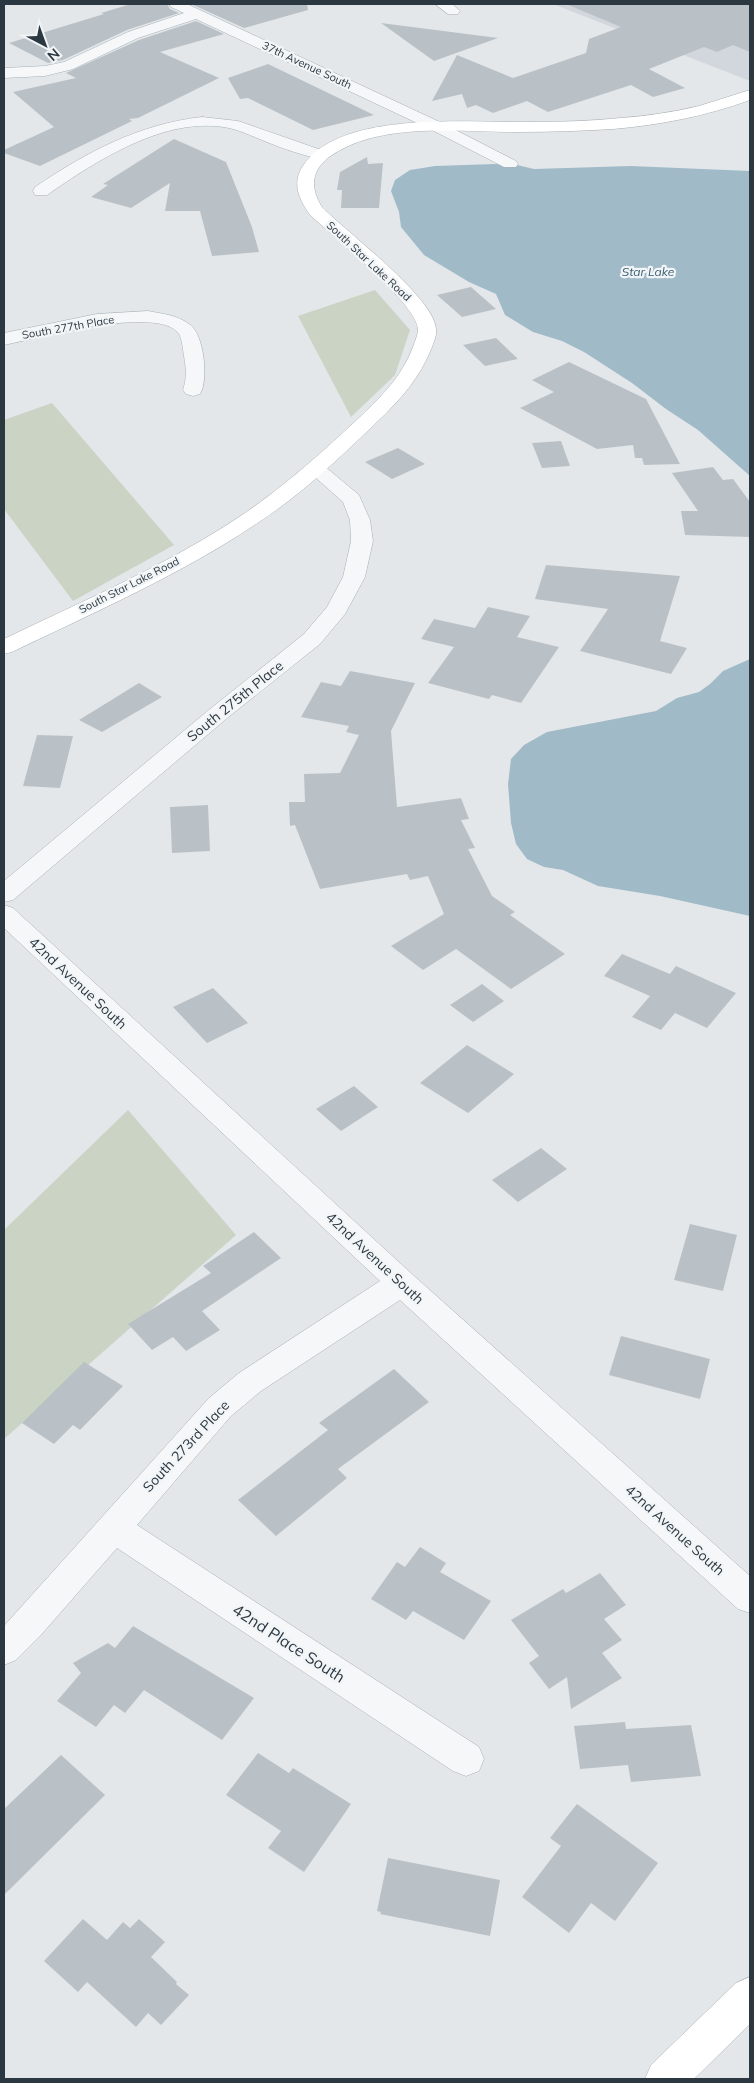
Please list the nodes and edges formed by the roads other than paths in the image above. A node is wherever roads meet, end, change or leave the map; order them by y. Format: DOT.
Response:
graph roads {
  1 [pos="176,4"];
  2 [pos="197,14"];
  3 [pos="4,73"];
  4 [pos="750,95"];
  5 [pos="438,127"];
  6 [pos="321,154"];
  7 [pos="510,164"];
  8 [pos="41,191"];
  9 [pos="4,339"];
  10 [pos="193,390"];
  11 [pos="316,469"];
  12 [pos="4,648"];
  13 [pos="4,894"];
  14 [pos="4,914"];
  15 [pos="402,1283"];
  16 [pos="113,1527"];
  17 [pos="750,1598"];
  18 [pos="4,1649"];
  19 [pos="466,1759"];
  20 [pos="750,1997"];
  21 [pos="665,2079"];
  1 -- 2 [label="street, 37th Avenue South"];
  2 -- 3 [label="street"];
  2 -- 5 [label="street, 37th Avenue South"];
  4 -- 5 [label="street, South Star Lake Road"];
  5 -- 6 [label="street, South Star Lake Road"];
  5 -- 7 [label="street, 37th Avenue South"];
  6 -- 8 [label="street"];
  6 -- 11 [label="street, South Star Lake Road"];
  9 -- 10 [label="street, South 277th Place"];
  11 -- 12 [label="street, South Star Lake Road"];
  11 -- 13 [label="street, South 275th Place"];
  14 -- 15 [label="street, 42nd Avenue South"];
  15 -- 16 [label="street, South 273rd Place"];
  15 -- 17 [label="street, 42nd Avenue South"];
  16 -- 18 [label="street, South 273rd Place"];
  16 -- 19 [label="street, 42nd Place South"];
  20 -- 21 [label="street"];
}
